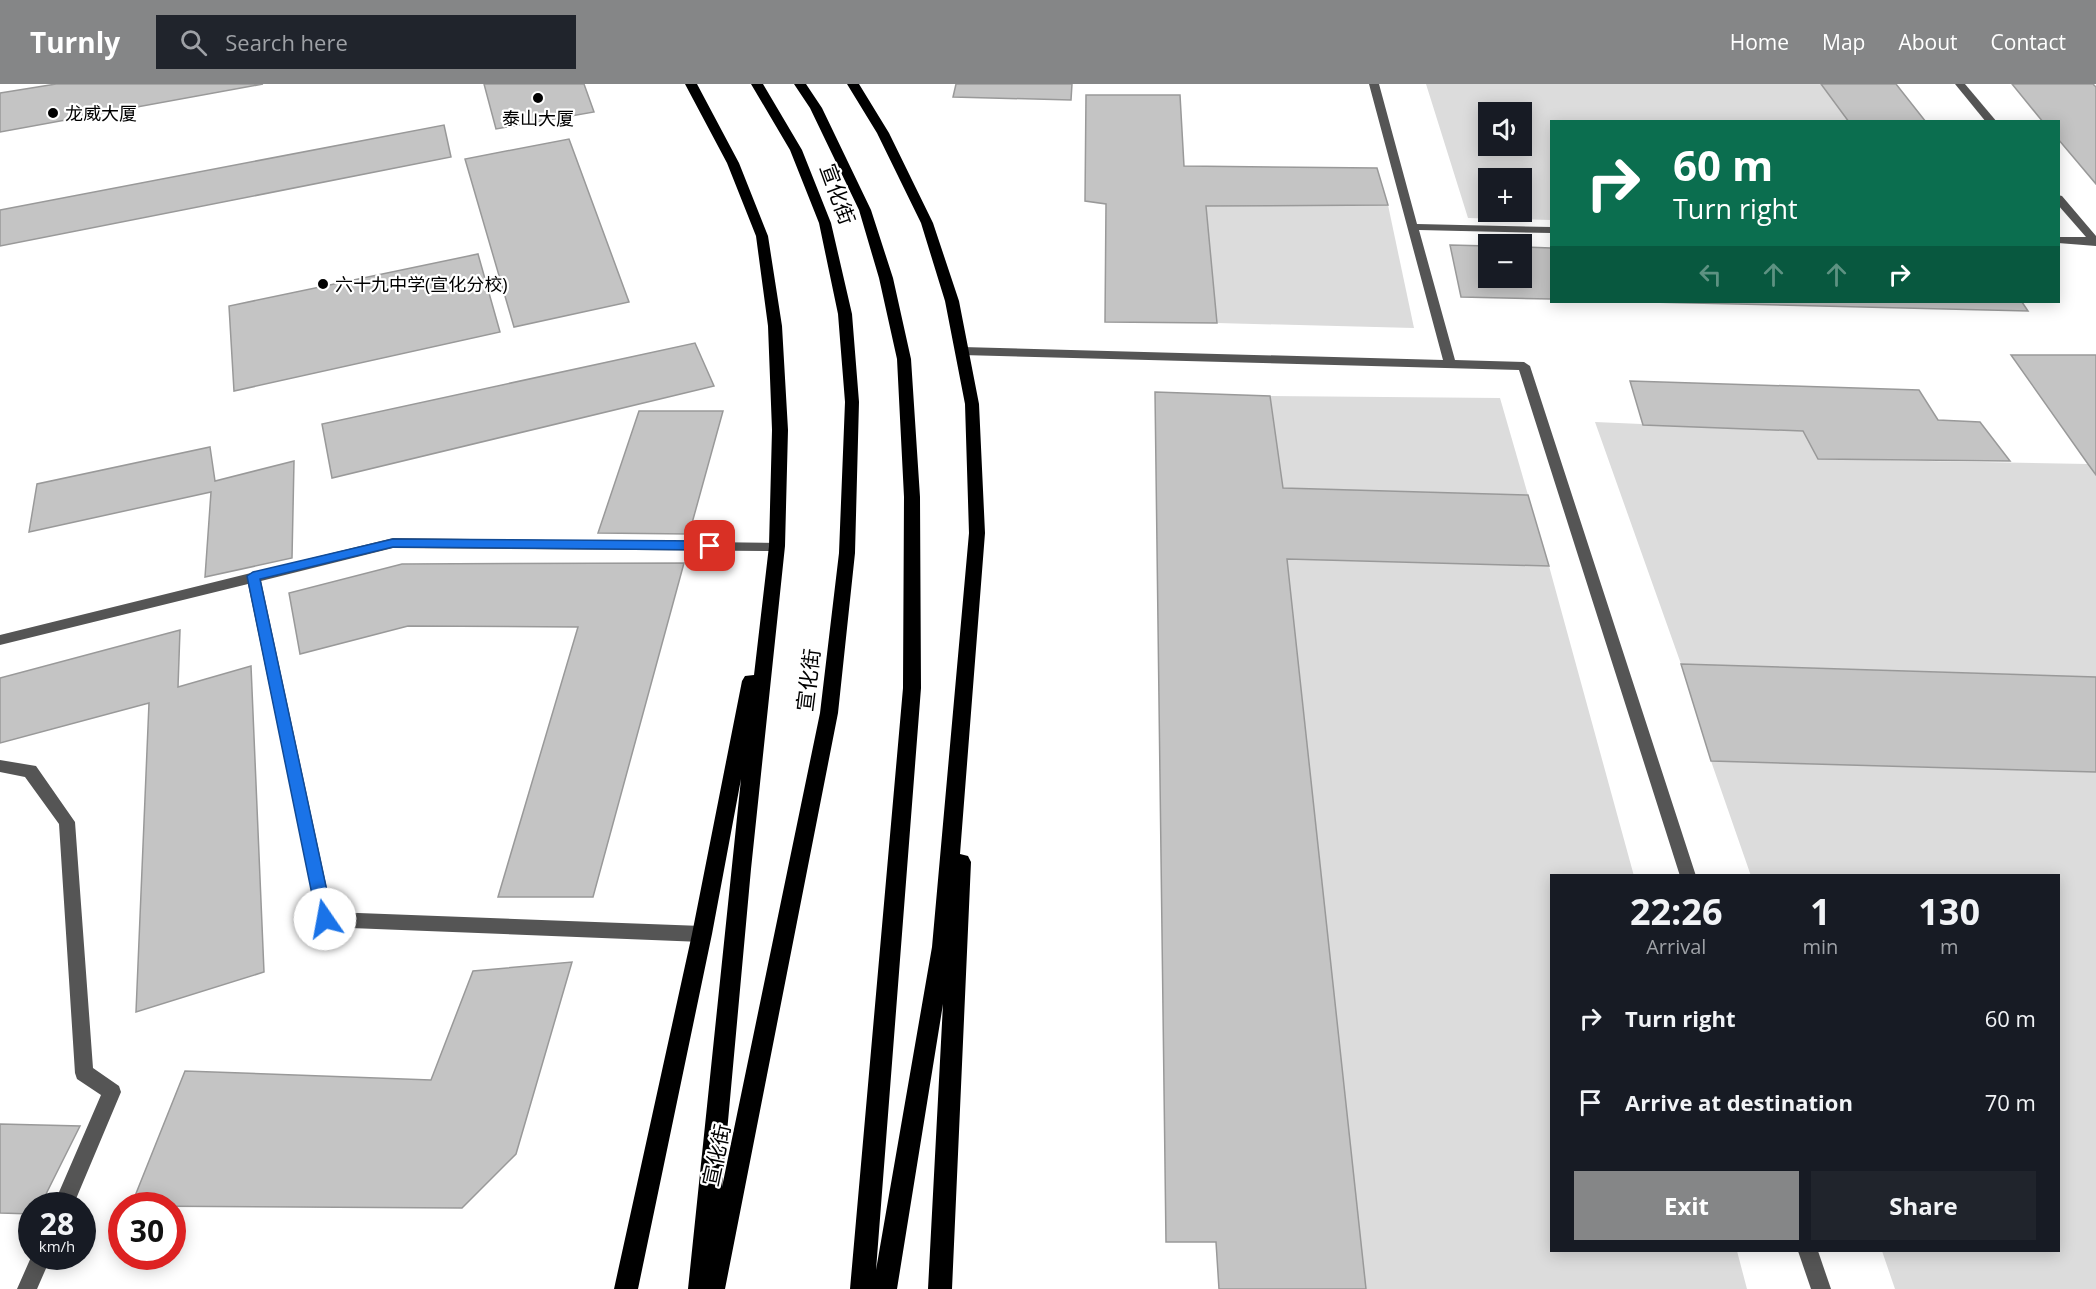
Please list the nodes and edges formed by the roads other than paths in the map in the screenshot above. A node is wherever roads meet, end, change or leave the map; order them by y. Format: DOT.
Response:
graph roads {
  1 [pos="691,84"];
  2 [pos="757,84"];
  3 [pos="800,84"];
  4 [pos="853,84"];
  5 [pos="1374,84"];
  6 [pos="1960,84"];
  7 [pos="1990,120"];
  8 [pos="2060,200"];
  9 [pos="1413,227"];
  10 [pos="1550,230"];
  11 [pos="2060,240"];
  12 [pos="2095,242"];
  13 [pos="962,351"];
  14 [pos="1450,364"];
  15 [pos="977,533"];
  16 [pos="777,546"];
  17 [pos="253,576"];
  18 [pos="0,640"];
  19 [pos="0,766"];
  20 [pos="1687,874"];
  21 [pos="702,934"];
  22 [pos="69,1192"];
  23 [pos="1808,1252"];
  24 [pos="35,1270"];
  25 [pos="27,1289"];
  26 [pos="626,1289"];
  27 [pos="700,1289"];
  28 [pos="713,1289"];
  29 [pos="862,1289"];
  30 [pos="885,1289"];
  31 [pos="940,1289"];
  32 [pos="1821,1289"];
  1 -- 16 [label="highway"];
  2 -- 28 [label="highway, 宣化街"];
  3 -- 29 [label="highway"];
  4 -- 13 [label="highway"];
  5 -- 9 [label="street"];
  6 -- 7 [label="street"];
  8 -- 12 [label="street"];
  9 -- 10 [label="street"];
  9 -- 14 [label="street"];
  11 -- 12 [label="street"];
  13 -- 14 [label="street"];
  13 -- 15 [label="highway"];
  14 -- 20 [label="street"];
  15 -- 30 [label="highway"];
  15 -- 31 [label="highway"];
  16 -- 17 [label="street"];
  16 -- 21 [label="highway"];
  16 -- 27 [label="highway"];
  17 -- 18 [label="street"];
  17 -- 21 [label="street"];
  19 -- 22 [label="street"];
  21 -- 26 [label="highway"];
  23 -- 32 [label="street"];
  24 -- 25 [label="street"];
}
